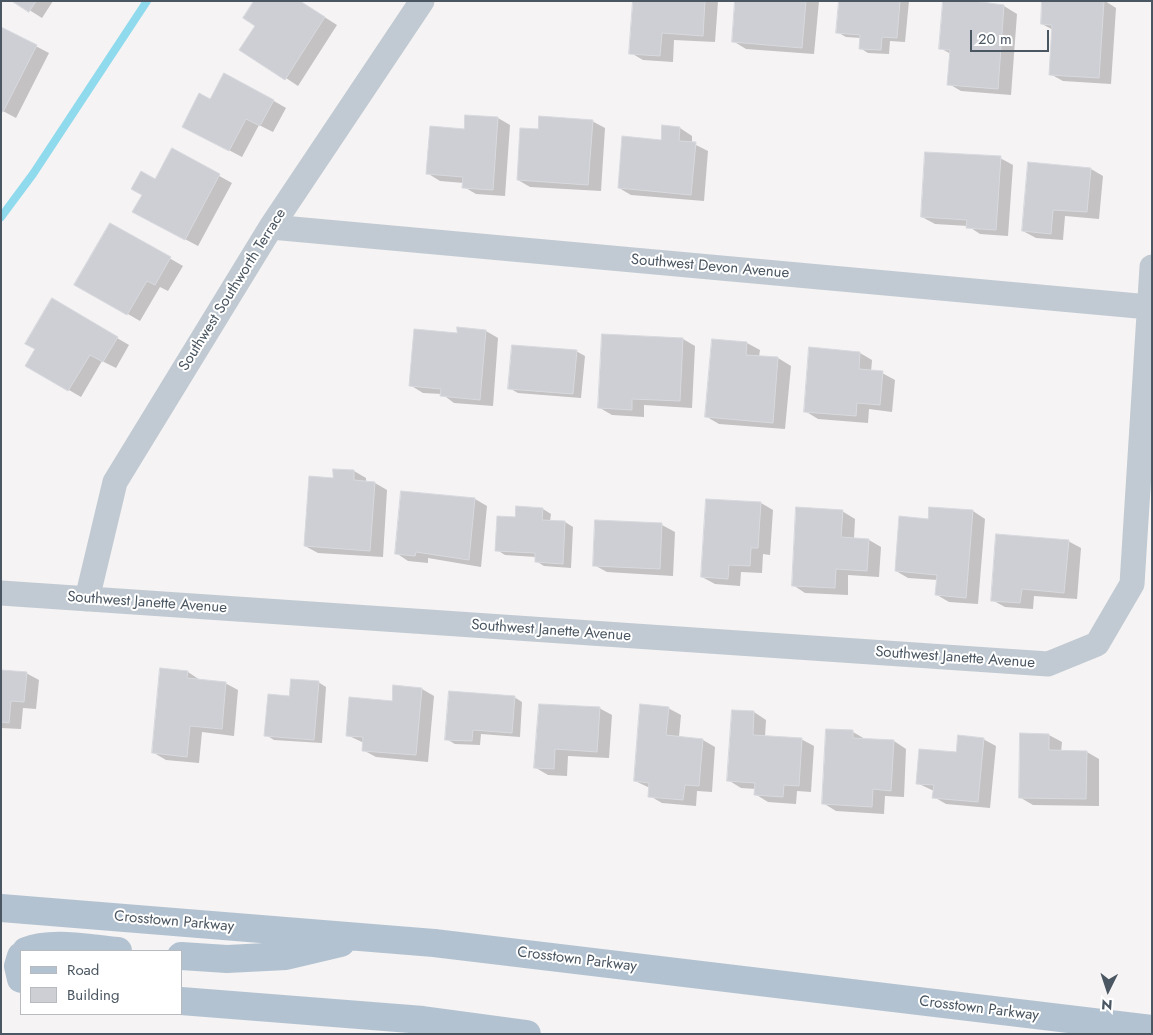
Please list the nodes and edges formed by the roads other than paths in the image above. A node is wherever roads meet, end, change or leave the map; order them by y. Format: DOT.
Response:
graph roads {
  1 [pos="422,1"];
  2 [pos="272,227"];
  3 [pos="1152,267"];
  4 [pos="1149,307"];
  5 [pos="1,592"];
  6 [pos="87,599"];
  7 [pos="1,908"];
  8 [pos="367,937"];
  9 [pos="30,950"];
  10 [pos="103,950"];
  11 [pos="182,956"];
  12 [pos="20,959"];
  13 [pos="20,975"];
  14 [pos="1,987"];
  15 [pos="20,989"];
  16 [pos="182,1001"];
  17 [pos="1152,1030"];
  18 [pos="527,1034"];
  1 -- 2 [label="street, Southwest Southworth Terrace"];
  2 -- 4 [label="street, Southwest Devon Avenue"];
  2 -- 6 [label="street, Southwest Southworth Terrace"];
  3 -- 4 [label="street"];
  4 -- 6 [label="street, Southwest Janette Avenue"];
  5 -- 6 [label="street, Southwest Janette Avenue"];
  7 -- 8 [label="main road, Crosstown Parkway"];
  8 -- 11 [label="main road"];
  8 -- 17 [label="main road, Crosstown Parkway"];
  9 -- 10 [label="main road"];
  12 -- 13 [label="main road"];
  14 -- 15 [label="main road"];
  16 -- 18 [label="main road"];
}
